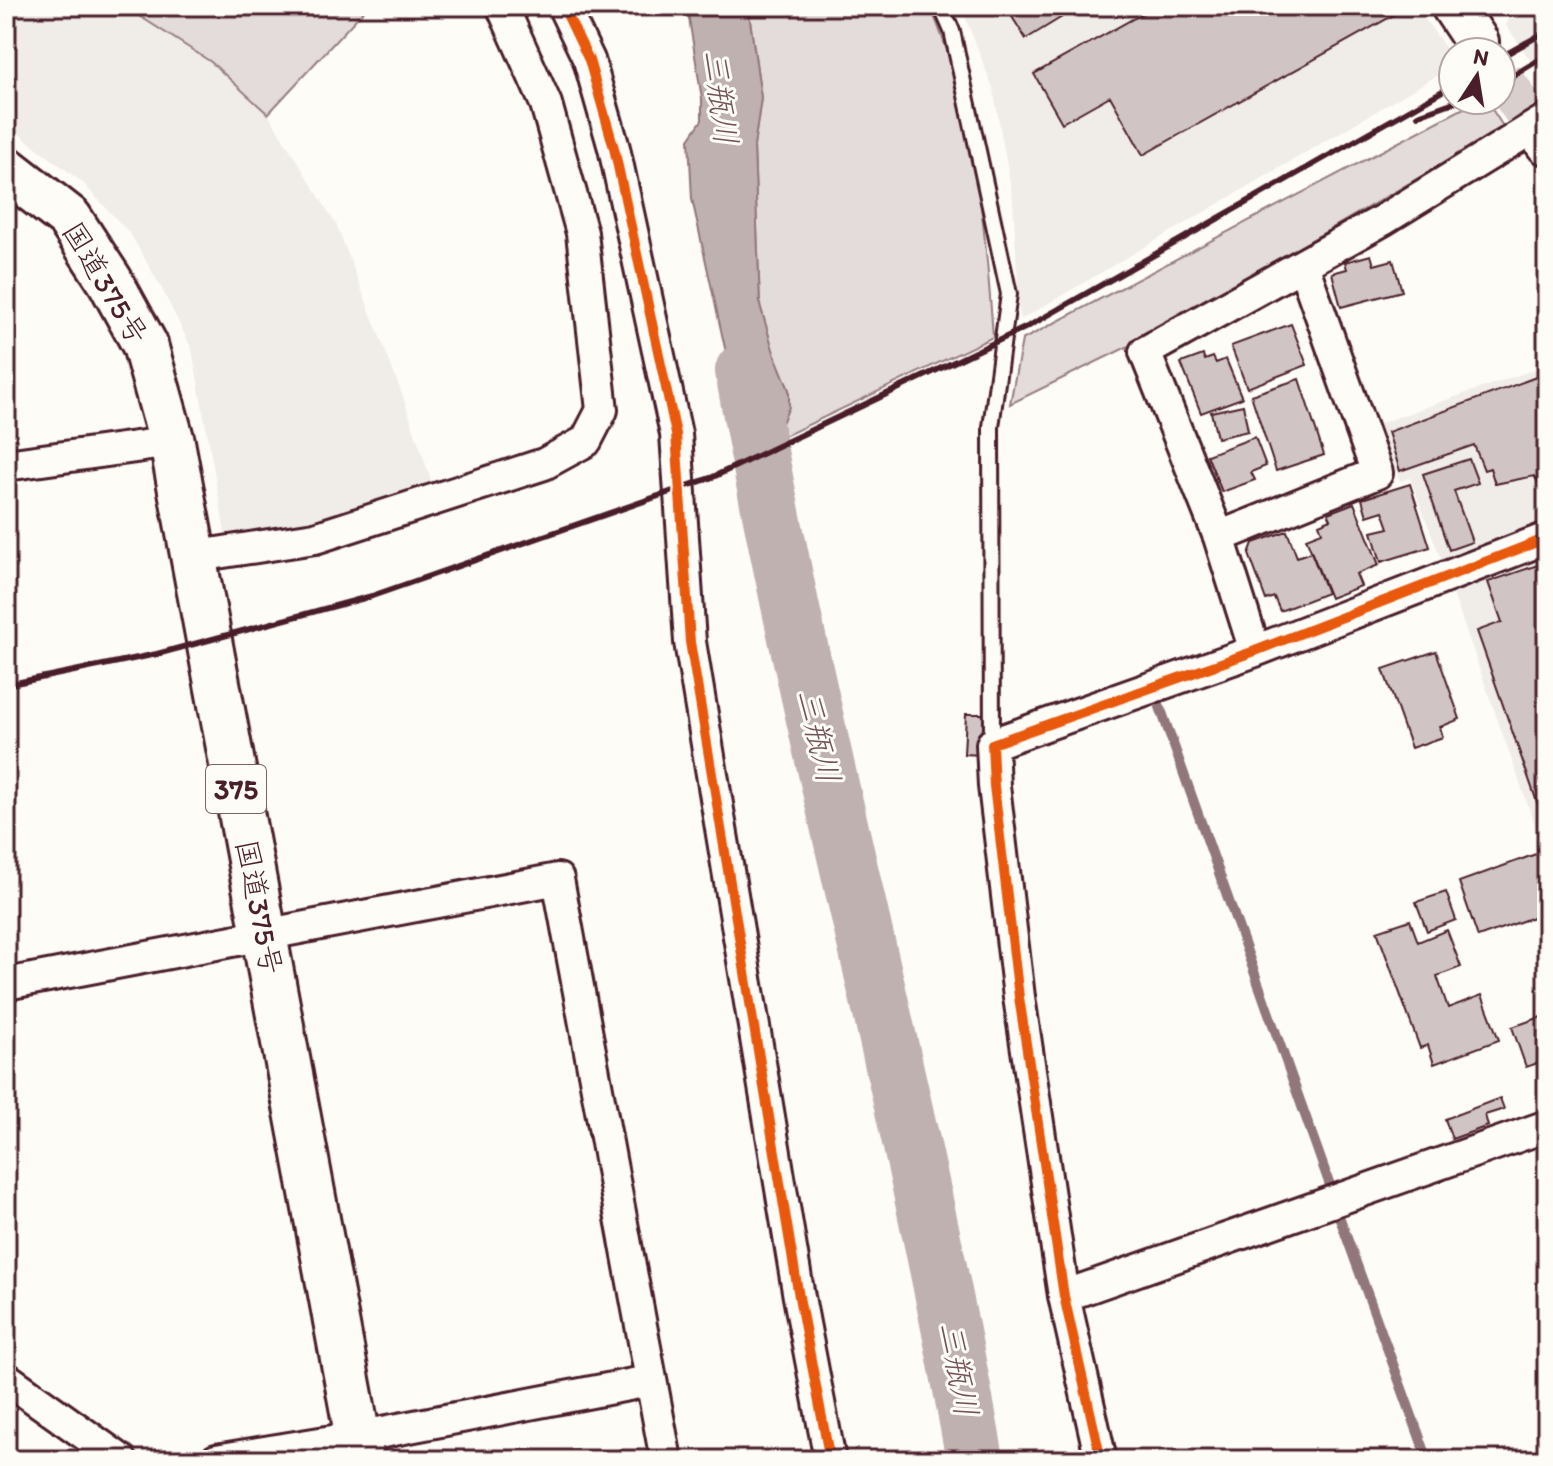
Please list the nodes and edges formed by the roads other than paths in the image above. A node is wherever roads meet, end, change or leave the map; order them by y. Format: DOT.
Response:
graph roads {
  1 [pos="502,6"];
  2 [pos="563,6"];
  3 [pos="941,6"];
  4 [pos="1453,6"];
  5 [pos="1473,36"];
  6 [pos="1546,134"];
  7 [pos="6,169"];
  8 [pos="1303,265"];
  9 [pos="172,442"];
  10 [pos="6,465"];
  11 [pos="1219,537"];
  12 [pos="1547,538"];
  13 [pos="191,557"];
  14 [pos="1255,651"];
  15 [pos="992,744"];
  16 [pos="265,935"];
  17 [pos="6,984"];
  18 [pos="1547,1126"];
  19 [pos="1064,1296"];
  20 [pos="6,1378"];
  21 [pos="649,1381"];
  22 [pos="359,1449"];
  23 [pos="121,1460"];
  24 [pos="216,1460"];
  25 [pos="666,1460"];
  26 [pos="830,1460"];
  27 [pos="1101,1460"];
  1 -- 13 [label="street"];
  2 -- 26 [label="street"];
  3 -- 15 [label="lane"];
  4 -- 5 [label="main road"];
  6 -- 8 [label="street"];
  7 -- 9 [label="highway, 国道375号 / 375"];
  8 -- 11 [label="street"];
  8 -- 11 [label="street"];
  9 -- 10 [label="street"];
  9 -- 13 [label="highway, 国道375号 / 375"];
  11 -- 14 [label="street"];
  12 -- 14 [label="street"];
  13 -- 16 [label="highway, 国道375号 / 375"];
  14 -- 15 [label="street"];
  15 -- 19 [label="street"];
  16 -- 17 [label="street"];
  16 -- 21 [label="street"];
  16 -- 22 [label="highway, 国道375号 / 375"];
  18 -- 19 [label="street"];
  19 -- 27 [label="street"];
  20 -- 23 [label="street"];
  21 -- 22 [label="street"];
  21 -- 25 [label="street"];
  22 -- 24 [label="street"];
}
